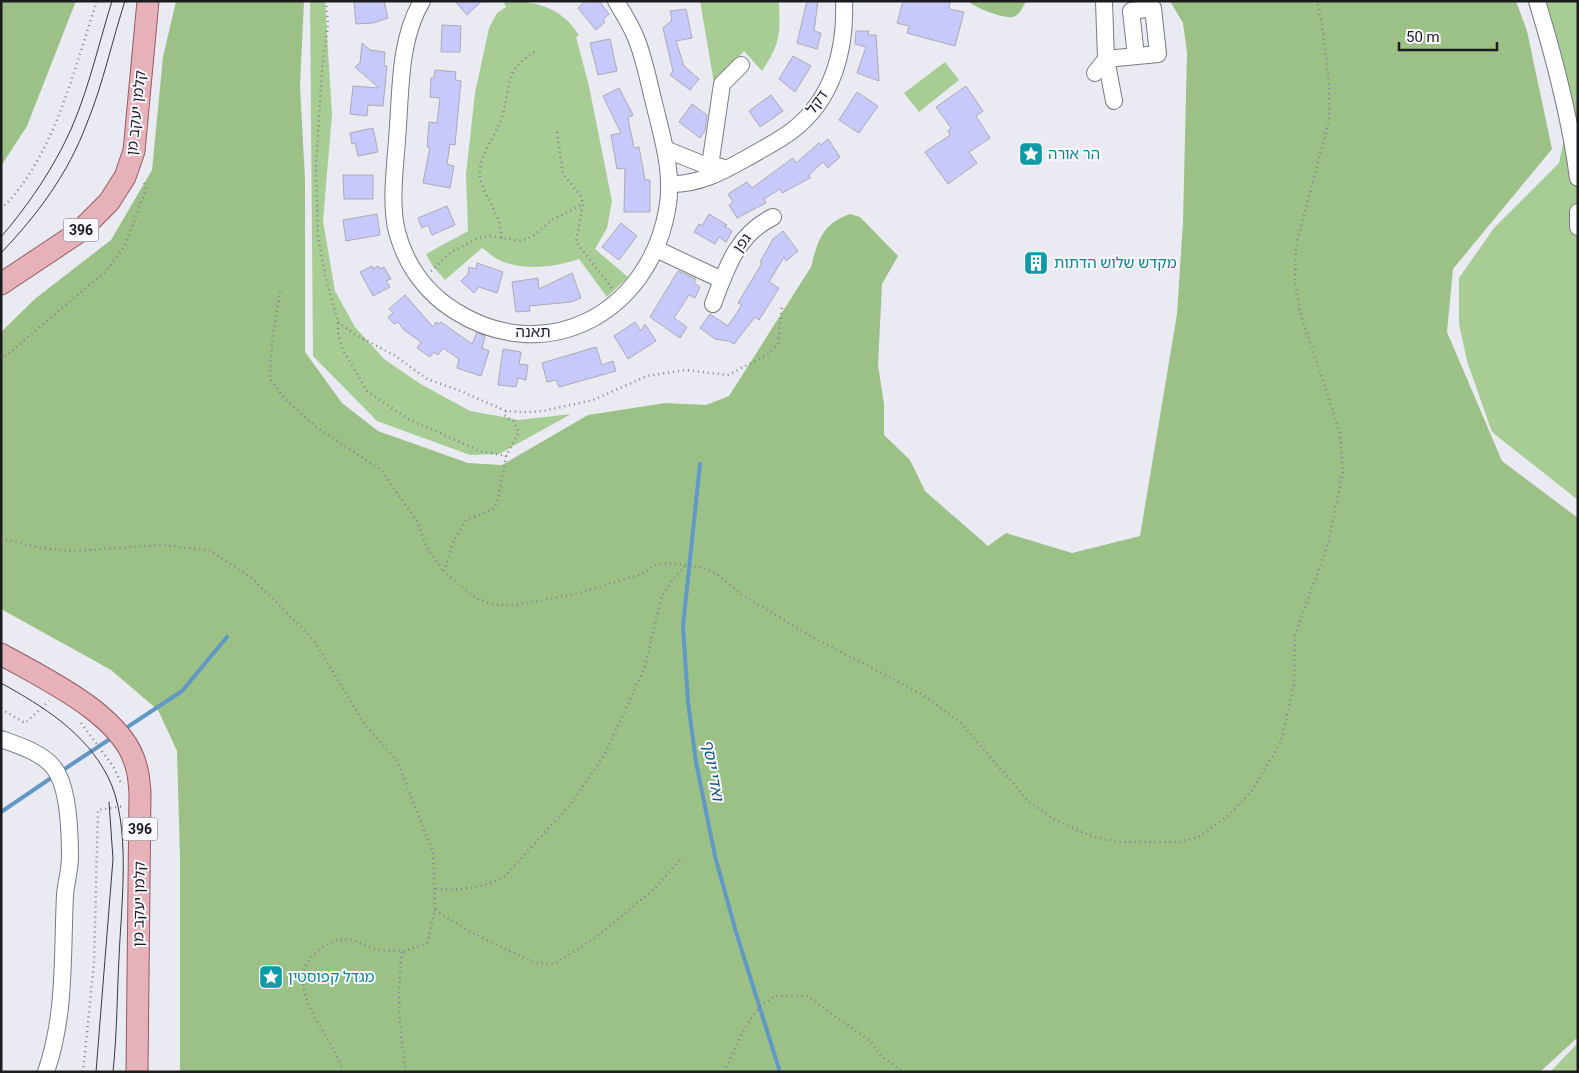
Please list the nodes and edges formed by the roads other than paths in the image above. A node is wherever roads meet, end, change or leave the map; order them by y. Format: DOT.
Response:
graph roads {
  1 [pos="148,1"];
  2 [pos="422,1"];
  3 [pos="616,1"];
  4 [pos="844,1"];
  5 [pos="1104,1"];
  6 [pos="1537,1"];
  7 [pos="1127,6"];
  8 [pos="1136,56"];
  9 [pos="1106,59"];
  10 [pos="741,64"];
  11 [pos="1095,73"];
  12 [pos="1114,101"];
  13 [pos="666,149"];
  14 [pos="711,170"];
  15 [pos="1578,178"];
  16 [pos="669,184"];
  17 [pos="1578,212"];
  18 [pos="773,217"];
  19 [pos="1578,227"];
  20 [pos="656,249"];
  21 [pos="722,280"];
  22 [pos="1,284"];
  23 [pos="713,304"];
  24 [pos="1,654"];
  25 [pos="1,739"];
  26 [pos="46,1072"];
  27 [pos="136,1072"];
  1 -- 22 [label="main road, קלמן יעקב מן / 396"];
  2 -- 20 [label="street, תאנה"];
  3 -- 13 [label="street, תאנה"];
  4 -- 14 [label="street, דקל"];
  5 -- 9 [label="street"];
  6 -- 15 [label="street"];
  7 -- 8 [label="street"];
  7 -- 8 [label="street"];
  8 -- 9 [label="street"];
  9 -- 11 [label="street"];
  9 -- 12 [label="street"];
  10 -- 14 [label="street"];
  13 -- 14 [label="street"];
  13 -- 16 [label="street, תאנה"];
  14 -- 16 [label="street, דקל"];
  16 -- 20 [label="street, תאנה"];
  17 -- 19 [label="street"];
  18 -- 21 [label="street, גפן"];
  20 -- 21 [label="street"];
  21 -- 23 [label="street, גפן"];
  24 -- 27 [label="main road, קלמן יעקב מן / 396"];
  25 -- 26 [label="street"];
}
